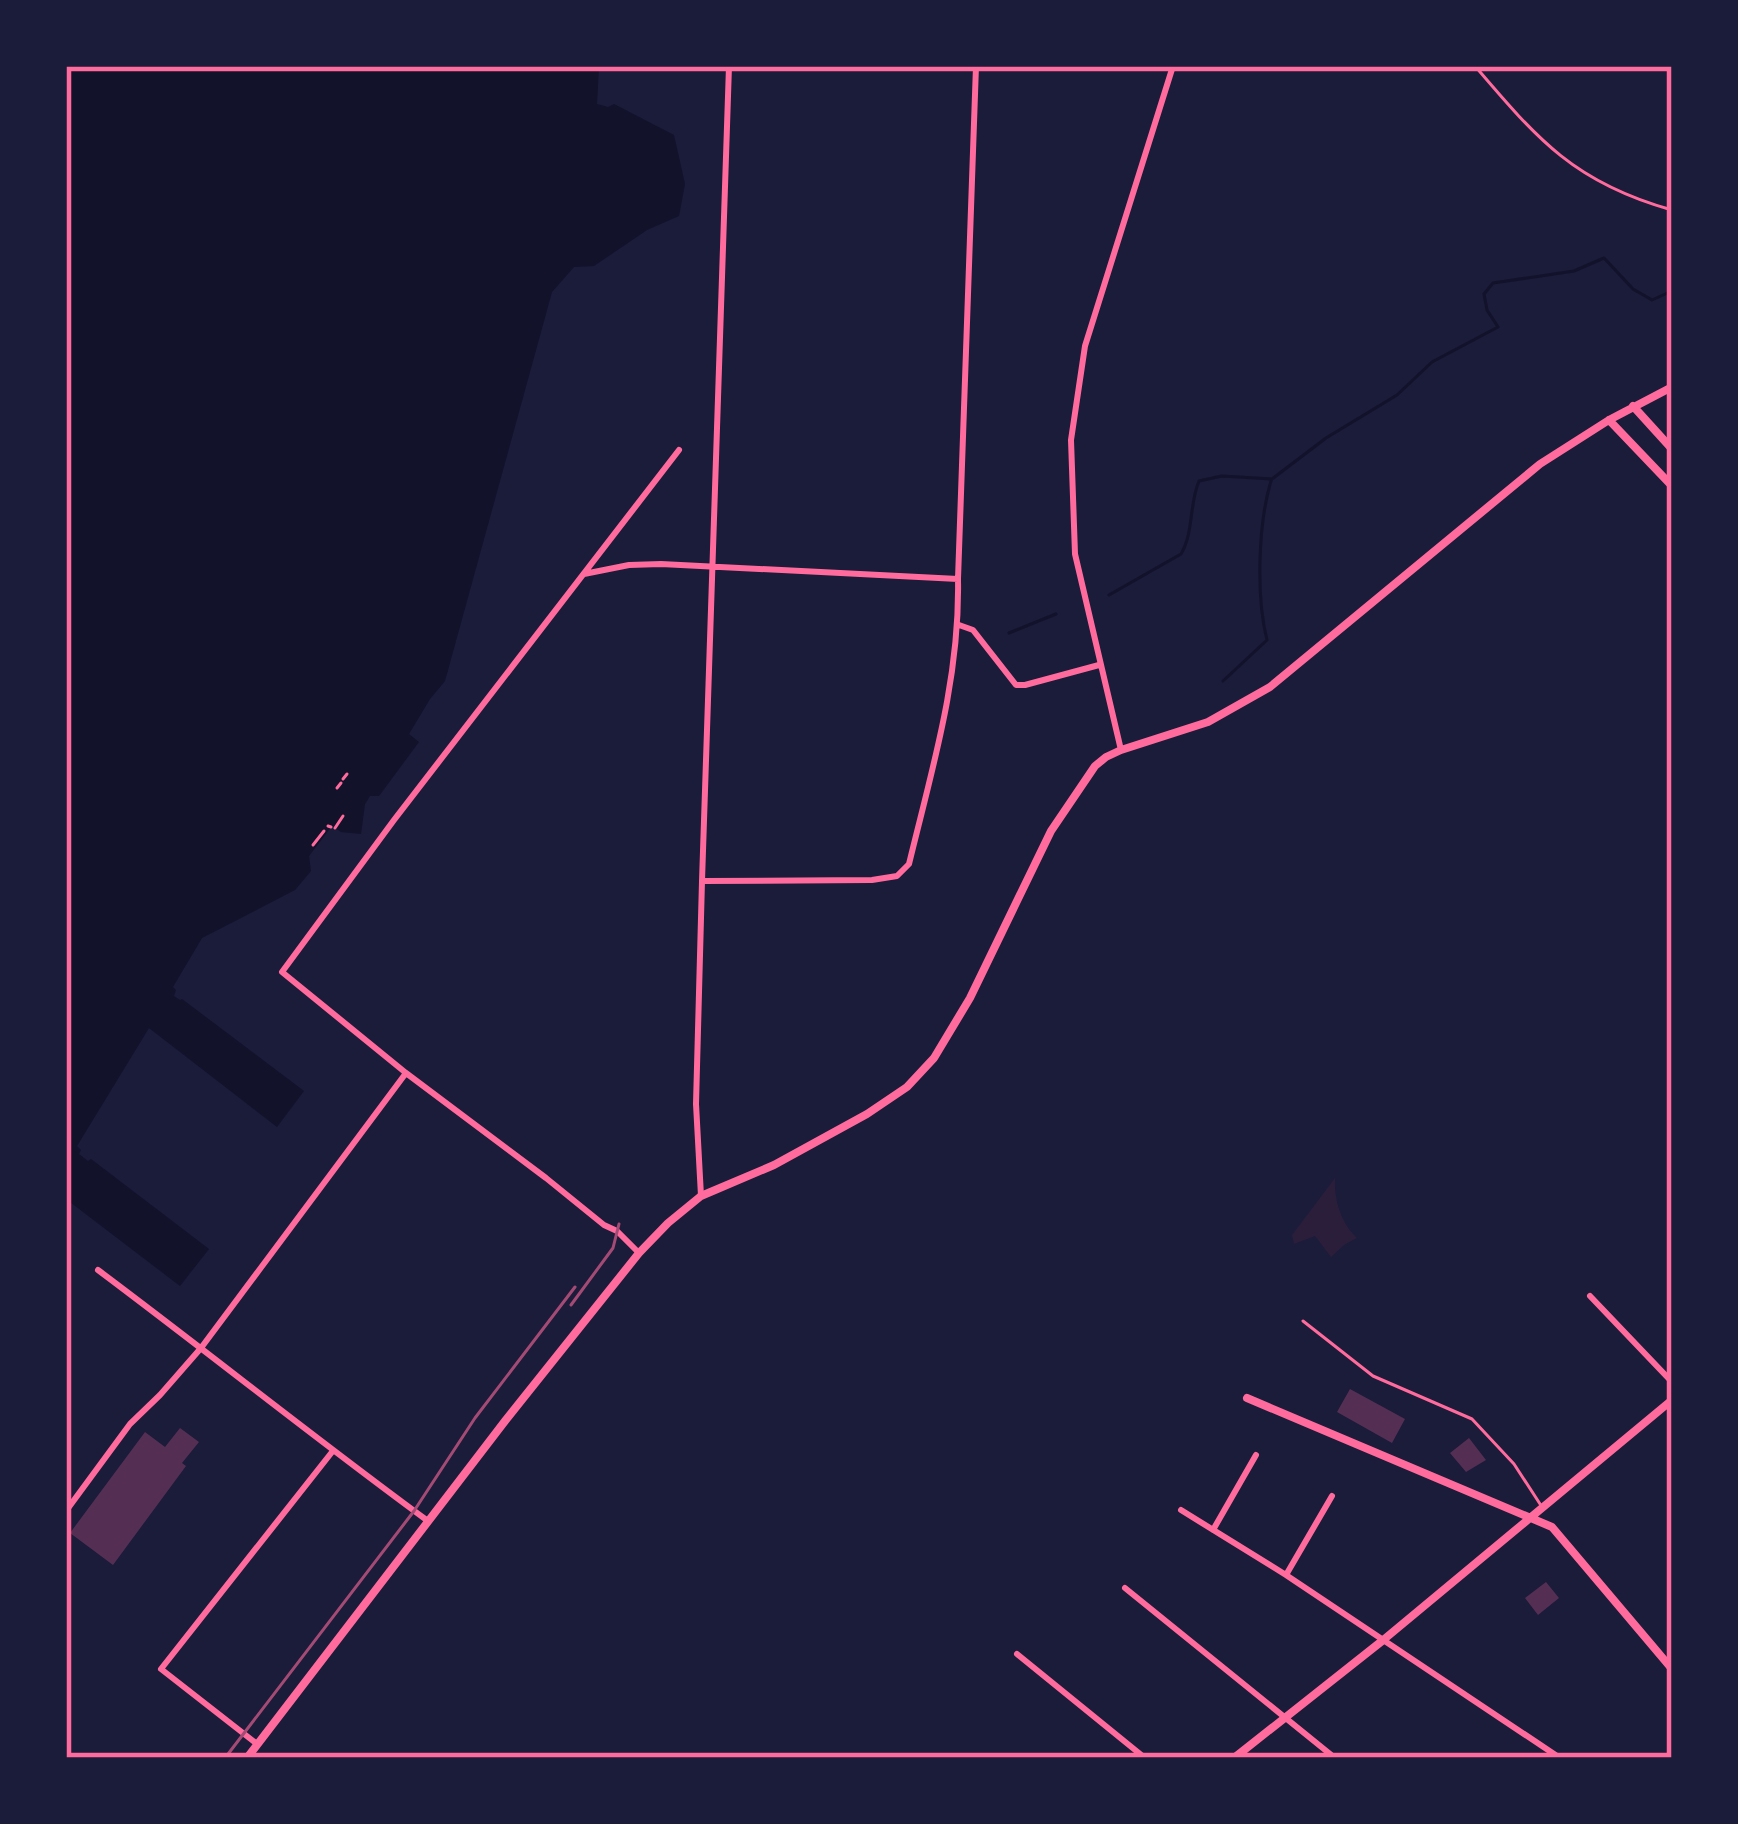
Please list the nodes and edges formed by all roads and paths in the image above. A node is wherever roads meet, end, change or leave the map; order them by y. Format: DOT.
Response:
graph roads {
  1 [pos="729,66"];
  2 [pos="976,66"];
  3 [pos="1173,66"];
  4 [pos="1475,66"];
  5 [pos="1672,210"];
  6 [pos="1672,387"];
  7 [pos="1633,406"];
  8 [pos="1609,420"];
  9 [pos="1672,448"];
  10 [pos="679,450"];
  11 [pos="1672,486"];
  12 [pos="713,567"];
  13 [pos="581,574"];
  14 [pos="958,580"];
  15 [pos="959,626"];
  16 [pos="1100,665"];
  17 [pos="1120,750"];
  18 [pos="343,816"];
  19 [pos="313,845"];
  20 [pos="702,881"];
  21 [pos="406,1073"];
  22 [pos="701,1196"];
  23 [pos="639,1253"];
  24 [pos="98,1270"];
  25 [pos="1590,1296"];
  26 [pos="1303,1321"];
  27 [pos="201,1348"];
  28 [pos="1672,1382"];
  29 [pos="1246,1398"];
  30 [pos="1672,1400"];
  31 [pos="332,1452"];
  32 [pos="1256,1455"];
  33 [pos="1332,1496"];
  34 [pos="1543,1508"];
  35 [pos="1181,1510"];
  36 [pos="66,1511"];
  37 [pos="1532,1518"];
  38 [pos="428,1521"];
  39 [pos="1213,1530"];
  40 [pos="1286,1575"];
  41 [pos="1125,1588"];
  42 [pos="1382,1641"];
  43 [pos="1017,1654"];
  44 [pos="1672,1669"];
  45 [pos="1284,1716"];
  46 [pos="257,1745"];
  47 [pos="247,1758"];
  48 [pos="1145,1758"];
  49 [pos="1234,1758"];
  50 [pos="1335,1758"];
  51 [pos="1560,1758"];
  1 -- 12 [label="street"];
  2 -- 14 [label="street"];
  3 -- 16 [label="street"];
  4 -- 5 [label="lane"];
  6 -- 7 [label="street"];
  7 -- 8 [label="street"];
  7 -- 9 [label="street"];
  8 -- 11 [label="street"];
  8 -- 17 [label="street"];
  10 -- 13 [label="street"];
  12 -- 13 [label="street"];
  12 -- 14 [label="street"];
  12 -- 20 [label="street"];
  13 -- 21 [label="street"];
  14 -- 15 [label="street"];
  15 -- 16 [label="street"];
  15 -- 20 [label="street"];
  16 -- 17 [label="street"];
  17 -- 22 [label="street"];
  18 -- 19 [label="path"];
  20 -- 22 [label="street"];
  21 -- 23 [label="street"];
  21 -- 27 [label="street"];
  22 -- 23 [label="street"];
  23 -- 38 [label="street"];
  24 -- 27 [label="street"];
  25 -- 28 [label="street"];
  26 -- 34 [label="lane"];
  27 -- 31 [label="street"];
  27 -- 36 [label="street"];
  29 -- 37 [label="street"];
  30 -- 34 [label="street"];
  31 -- 38 [label="street"];
  31 -- 46 [label="street"];
  32 -- 39 [label="street"];
  33 -- 40 [label="street"];
  34 -- 37 [label="street"];
  35 -- 39 [label="street"];
  37 -- 42 [label="street"];
  37 -- 44 [label="street"];
  38 -- 46 [label="street"];
  39 -- 40 [label="street"];
  40 -- 42 [label="street"];
  41 -- 45 [label="street"];
  42 -- 45 [label="street"];
  42 -- 51 [label="street"];
  43 -- 48 [label="street"];
  45 -- 49 [label="street"];
  45 -- 50 [label="street"];
  46 -- 47 [label="street"];
}
